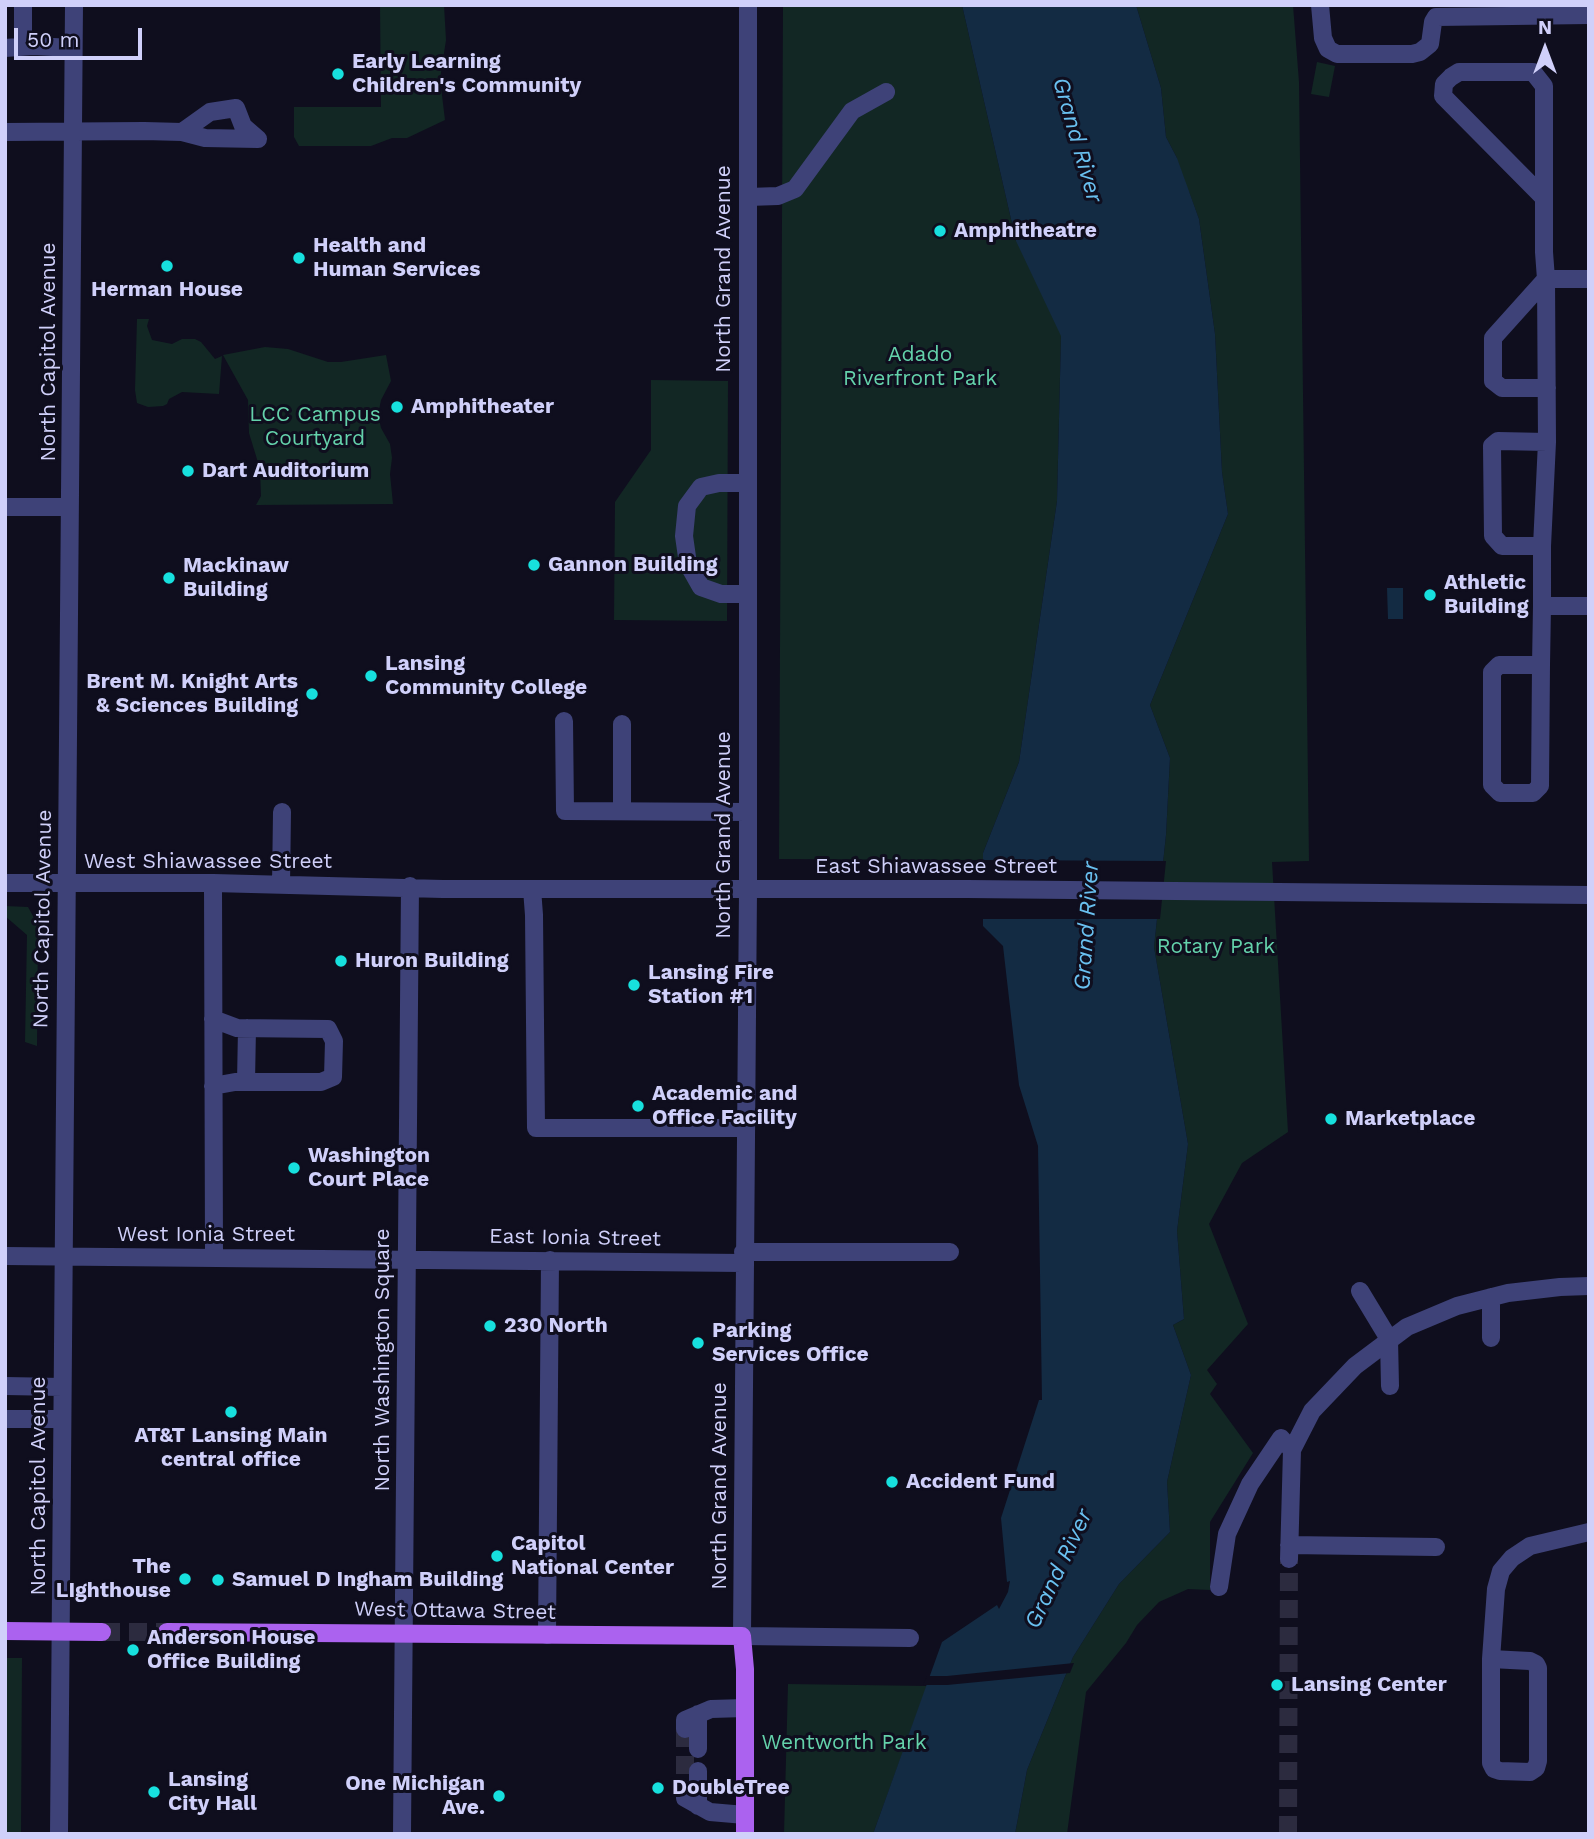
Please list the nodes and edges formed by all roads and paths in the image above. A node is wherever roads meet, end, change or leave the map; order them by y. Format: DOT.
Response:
graph roads {
  1 [pos="23,5"];
  2 [pos="74,5"];
  3 [pos="748,5"];
  4 [pos="1320,5"];
  5 [pos="1570,10"];
  6 [pos="1589,15"];
  7 [pos="33,46"];
  8 [pos="5,48"];
  9 [pos="73,48"];
  10 [pos="887,92"];
  11 [pos="5,132"];
  12 [pos="182,132"];
  13 [pos="73,133"];
  14 [pos="748,197"];
  15 [pos="1544,198"];
  16 [pos="1546,279"];
  17 [pos="1589,279"];
  18 [pos="1547,388"];
  19 [pos="1547,442"];
  20 [pos="747,483"];
  21 [pos="5,507"];
  22 [pos="69,507"];
  23 [pos="1542,546"];
  24 [pos="747,594"];
  25 [pos="1542,606"];
  26 [pos="1589,606"];
  27 [pos="1541,665"];
  28 [pos="564,721"];
  29 [pos="622,724"];
  30 [pos="622,811"];
  31 [pos="282,812"];
  32 [pos="748,812"];
  33 [pos="5,883"];
  34 [pos="213,883"];
  35 [pos="66,884"];
  36 [pos="281,884"];
  37 [pos="410,886"];
  38 [pos="532,889"];
  39 [pos="748,890"];
  40 [pos="1589,895"];
  41 [pos="213,1019"];
  42 [pos="247,1028"];
  43 [pos="246,1082"];
  44 [pos="214,1086"];
  45 [pos="745,1128"];
  46 [pos="950,1252"];
  47 [pos="5,1256"];
  48 [pos="65,1256"];
  49 [pos="214,1257"];
  50 [pos="743,1257"];
  51 [pos="406,1258"];
  52 [pos="550,1260"];
  53 [pos="1589,1286"];
  54 [pos="1360,1291"];
  55 [pos="1491,1297"];
  56 [pos="1491,1338"];
  57 [pos="1389,1339"];
  58 [pos="1390,1386"];
  59 [pos="5,1387"];
  60 [pos="62,1387"];
  61 [pos="5,1419"];
  62 [pos="61,1419"];
  63 [pos="1292,1450"];
  64 [pos="1589,1532"];
  65 [pos="1436,1547"];
  66 [pos="1219,1587"];
  67 [pos="5,1631"];
  68 [pos="61,1632"];
  69 [pos="102,1632"];
  70 [pos="167,1632"];
  71 [pos="404,1633"];
  72 [pos="547,1635"];
  73 [pos="742,1636"];
  74 [pos="911,1638"];
  75 [pos="1491,1659"];
  76 [pos="745,1708"];
  77 [pos="698,1714"];
  78 [pos="685,1730"];
  79 [pos="698,1749"];
  80 [pos="698,1771"];
  81 [pos="685,1790"];
  82 [pos="698,1806"];
  83 [pos="745,1815"];
  84 [pos="59,1834"];
  85 [pos="402,1834"];
  86 [pos="745,1834"];
  1 -- 7 [label="street"];
  2 -- 9 [label="street, North Capitol Avenue"];
  3 -- 14 [label="street, North Grand Avenue"];
  4 -- 5 [label="street"];
  5 -- 6 [label="street"];
  7 -- 8 [label="street"];
  7 -- 9 [label="street"];
  9 -- 13 [label="street, North Capitol Avenue"];
  10 -- 14 [label="street"];
  11 -- 13 [label="street"];
  12 -- 12 [label="street"];
  12 -- 13 [label="street"];
  13 -- 22 [label="street, North Capitol Avenue"];
  14 -- 20 [label="street, North Grand Avenue"];
  15 -- 15 [label="street"];
  15 -- 16 [label="street"];
  16 -- 17 [label="street"];
  16 -- 18 [label="street"];
  16 -- 18 [label="street"];
  18 -- 19 [label="street"];
  19 -- 23 [label="street"];
  19 -- 23 [label="street"];
  20 -- 24 [label="street, North Grand Avenue"];
  20 -- 24 [label="street"];
  21 -- 22 [label="street"];
  22 -- 35 [label="street, North Capitol Avenue"];
  23 -- 25 [label="street"];
  24 -- 32 [label="street, North Grand Avenue"];
  25 -- 26 [label="street"];
  25 -- 27 [label="street"];
  27 -- 27 [label="street"];
  28 -- 30 [label="street"];
  29 -- 30 [label="street"];
  30 -- 32 [label="street"];
  31 -- 36 [label="street"];
  32 -- 39 [label="street, North Grand Avenue"];
  33 -- 35 [label="street, West Shiawassee Street"];
  34 -- 35 [label="street, West Shiawassee Street"];
  34 -- 36 [label="street, West Shiawassee Street"];
  34 -- 41 [label="street"];
  35 -- 48 [label="street, North Capitol Avenue"];
  36 -- 37 [label="street, West Shiawassee Street"];
  37 -- 38 [label="street, East Shiawassee Street"];
  37 -- 51 [label="street, North Washington Square"];
  38 -- 39 [label="street, East Shiawassee Street"];
  38 -- 45 [label="street"];
  39 -- 40 [label="street, East Shiawassee Street"];
  39 -- 45 [label="street, North Grand Avenue"];
  41 -- 42 [label="street"];
  41 -- 44 [label="street"];
  42 -- 43 [label="street"];
  42 -- 43 [label="street"];
  43 -- 44 [label="street"];
  44 -- 49 [label="street"];
  45 -- 50 [label="street, North Grand Avenue"];
  46 -- 50 [label="street, East Ionia Street"];
  47 -- 48 [label="street, West Ionia Street"];
  48 -- 49 [label="street, West Ionia Street"];
  48 -- 60 [label="street, North Capitol Avenue"];
  49 -- 51 [label="street, West Ionia Street"];
  50 -- 52 [label="street, East Ionia Street"];
  50 -- 73 [label="street, North Grand Avenue"];
  51 -- 52 [label="street, East Ionia Street"];
  51 -- 71 [label="street, North Washington Square"];
  52 -- 72 [label="street"];
  53 -- 55 [label="street"];
  54 -- 57 [label="street"];
  55 -- 56 [label="street"];
  55 -- 57 [label="street"];
  57 -- 58 [label="street"];
  57 -- 63 [label="street"];
  59 -- 60 [label="street"];
  60 -- 62 [label="street, North Capitol Avenue"];
  61 -- 62 [label="street"];
  62 -- 68 [label="street, North Capitol Avenue"];
  63 -- 65 [label="street"];
  63 -- 66 [label="street"];
  64 -- 75 [label="street"];
  67 -- 68 [label="main road"];
  68 -- 69 [label="main road"];
  68 -- 84 [label="street, North Capitol Avenue"];
  70 -- 71 [label="main road, West Ottawa Street"];
  71 -- 72 [label="main road, West Ottawa Street"];
  71 -- 85 [label="street, North Washington Square"];
  72 -- 73 [label="main road, West Ottawa Street"];
  73 -- 74 [label="street"];
  73 -- 76 [label="main road, North Grand Avenue"];
  75 -- 75 [label="street"];
  76 -- 77 [label="street"];
  76 -- 83 [label="main road, North Grand Avenue"];
  77 -- 78 [label="street"];
  77 -- 79 [label="street"];
  80 -- 82 [label="street"];
  81 -- 82 [label="street"];
  82 -- 83 [label="street"];
  83 -- 86 [label="main road, North Grand Avenue"];
}
